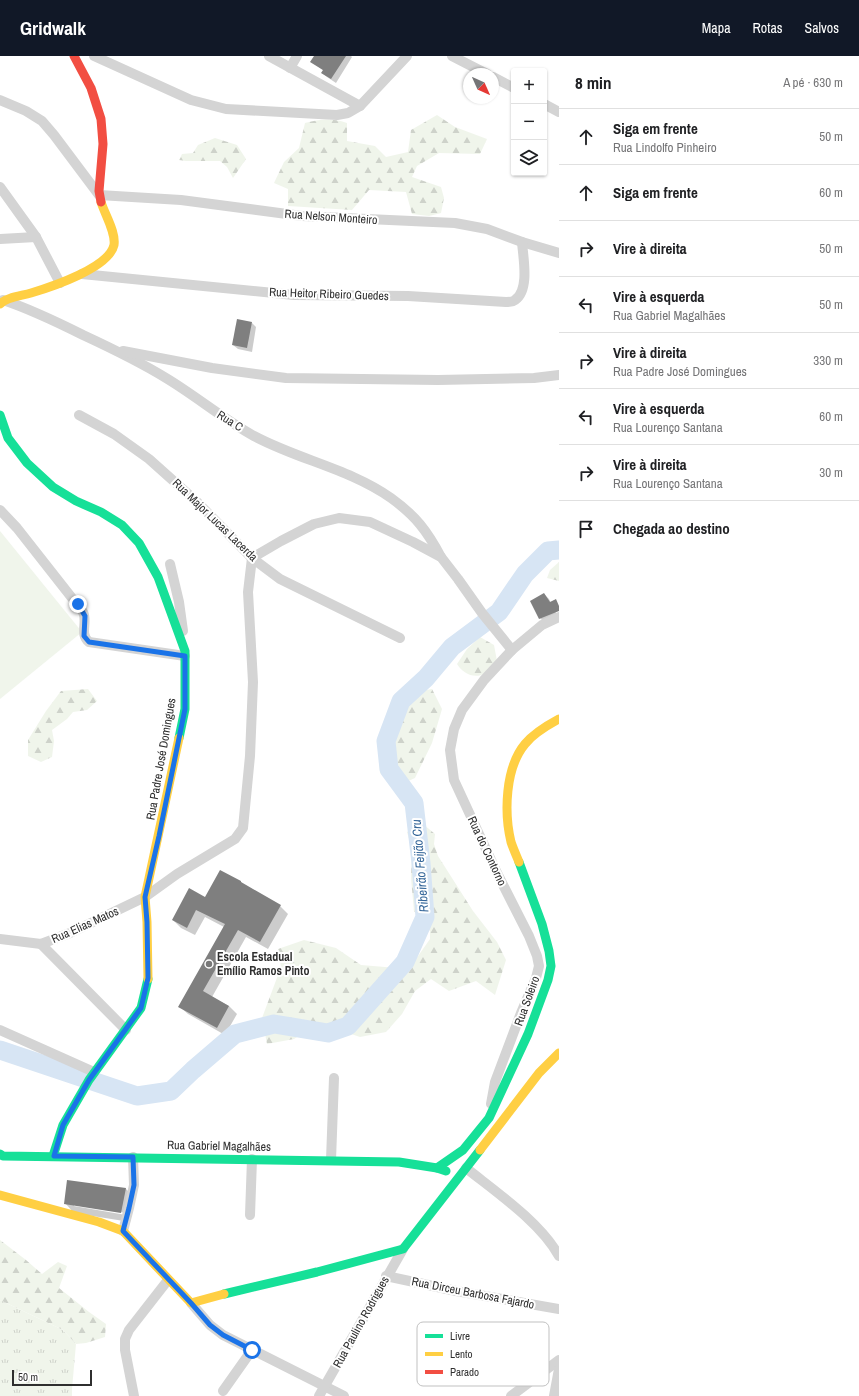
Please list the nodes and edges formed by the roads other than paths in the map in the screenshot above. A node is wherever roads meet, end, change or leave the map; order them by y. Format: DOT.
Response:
graph roads {
  1 [pos="74,56"];
  2 [pos="94,56"];
  3 [pos="269,56"];
  4 [pos="297,56"];
  5 [pos="407,56"];
  6 [pos="452,56"];
  7 [pos="290,68"];
  8 [pos="475,68"];
  9 [pos="499,80"];
  10 [pos="511,86"];
  11 [pos="0,100"];
  12 [pos="360,106"];
  13 [pos="547,106"];
  14 [pos="559,112"];
  15 [pos="0,187"];
  16 [pos="99,195"];
  17 [pos="36,237"];
  18 [pos="0,239"];
  19 [pos="522,242"];
  20 [pos="559,253"];
  21 [pos="82,274"];
  22 [pos="60,283"];
  23 [pos="1,301"];
  24 [pos="114,350"];
  25 [pos="559,374"];
  26 [pos="0,415"];
  27 [pos="79,415"];
  28 [pos="0,510"];
  29 [pos="441,557"];
  30 [pos="252,558"];
  31 [pos="170,564"];
  32 [pos="559,617"];
  33 [pos="400,638"];
  34 [pos="512,650"];
  35 [pos="185,653"];
  36 [pos="559,719"];
  37 [pos="145,897"];
  38 [pos="0,939"];
  39 [pos="41,944"];
  40 [pos="0,1030"];
  41 [pos="126,1030"];
  42 [pos="559,1053"];
  43 [pos="92,1076"];
  44 [pos="334,1078"];
  45 [pos="488,1118"];
  46 [pos="54,1156"];
  47 [pos="133,1157"];
  48 [pos="1,1158"];
  49 [pos="252,1159"];
  50 [pos="331,1160"];
  51 [pos="437,1168"];
  52 [pos="466,1168"];
  53 [pos="459,1176"];
  54 [pos="0,1195"];
  55 [pos="250,1215"];
  56 [pos="123,1231"];
  57 [pos="403,1249"];
  58 [pos="559,1256"];
  59 [pos="386,1276"];
  60 [pos="168,1280"];
  61 [pos="191,1303"];
  62 [pos="559,1309"];
  63 [pos="252,1350"];
  64 [pos="559,1360"];
  65 [pos="549,1368"];
  66 [pos="559,1370"];
  67 [pos="326,1386"];
  68 [pos="524,1386"];
  69 [pos="223,1391"];
  70 [pos="134,1396"];
  71 [pos="319,1396"];
  72 [pos="344,1396"];
  73 [pos="511,1396"];
  74 [pos="554,1396"];
  1 -- 16 [label="street"];
  2 -- 12 [label="street"];
  3 -- 7 [label="street"];
  4 -- 7 [label="street"];
  5 -- 12 [label="street"];
  6 -- 8 [label="street"];
  7 -- 12 [label="street"];
  9 -- 10 [label="street"];
  11 -- 16 [label="street"];
  13 -- 14 [label="street"];
  15 -- 17 [label="street"];
  16 -- 19 [label="street, Rua Nelson Monteiro"];
  16 -- 21 [label="street"];
  17 -- 18 [label="street"];
  17 -- 22 [label="street"];
  19 -- 20 [label="street, Rua Nelson Monteiro"];
  19 -- 21 [label="street, Rua Heitor Ribeiro Guedes"];
  21 -- 22 [label="street"];
  22 -- 23 [label="street"];
  23 -- 24 [label="street, Rua C"];
  24 -- 25 [label="street"];
  24 -- 29 [label="street, Rua C"];
  26 -- 35 [label="street, Rua Padre José Domingues"];
  27 -- 30 [label="street, Rua Major Lucas Lacerda"];
  28 -- 35 [label="street"];
  29 -- 30 [label="street"];
  29 -- 34 [label="street, Rua C"];
  30 -- 33 [label="street, Rua Major Lucas Lacerda"];
  30 -- 37 [label="street, Rua Elias Matos"];
  31 -- 35 [label="street"];
  32 -- 34 [label="street, Rua do Contorno"];
  34 -- 45 [label="street, Rua do Contorno"];
  35 -- 37 [label="street, Rua Padre José Domingues"];
  36 -- 45 [label="street, Rua Soleiro"];
  37 -- 39 [label="street, Rua Elias Matos"];
  37 -- 41 [label="street, Rua Padre José Domingues"];
  38 -- 39 [label="street, Rua Elias Matos"];
  39 -- 41 [label="street"];
  40 -- 43 [label="street"];
  41 -- 43 [label="street, Rua Padre José Domingues"];
  42 -- 52 [label="street"];
  43 -- 46 [label="street, Rua Padre José Domingues"];
  44 -- 50 [label="street"];
  45 -- 51 [label="street, Rua Soleiro"];
  46 -- 47 [label="street, Rua Gabriel Magalhães"];
  46 -- 48 [label="street, Rua Gabriel Magalhães"];
  47 -- 49 [label="street, Rua Gabriel Magalhães"];
  47 -- 56 [label="street"];
  49 -- 50 [label="street, Rua Gabriel Magalhães"];
  49 -- 55 [label="street"];
  50 -- 51 [label="street, Rua Gabriel Magalhães"];
  51 -- 53 [label="street, Rua Gabriel Magalhães"];
  52 -- 53 [label="street"];
  52 -- 58 [label="street"];
  53 -- 57 [label="street"];
  54 -- 56 [label="street"];
  56 -- 60 [label="street"];
  57 -- 59 [label="street, Rua Paulino Rodrigues"];
  57 -- 61 [label="street"];
  59 -- 62 [label="street, Rua Dirceu Barbosa Fajardo"];
  59 -- 67 [label="street, Rua Paulino Rodrigues"];
  60 -- 61 [label="street"];
  60 -- 70 [label="street"];
  61 -- 63 [label="street"];
  63 -- 67 [label="street"];
  63 -- 69 [label="street"];
  64 -- 65 [label="street"];
  66 -- 74 [label="street"];
  67 -- 71 [label="street, Rua Paulino Rodrigues"];
  67 -- 72 [label="street"];
  68 -- 73 [label="street"];
}
